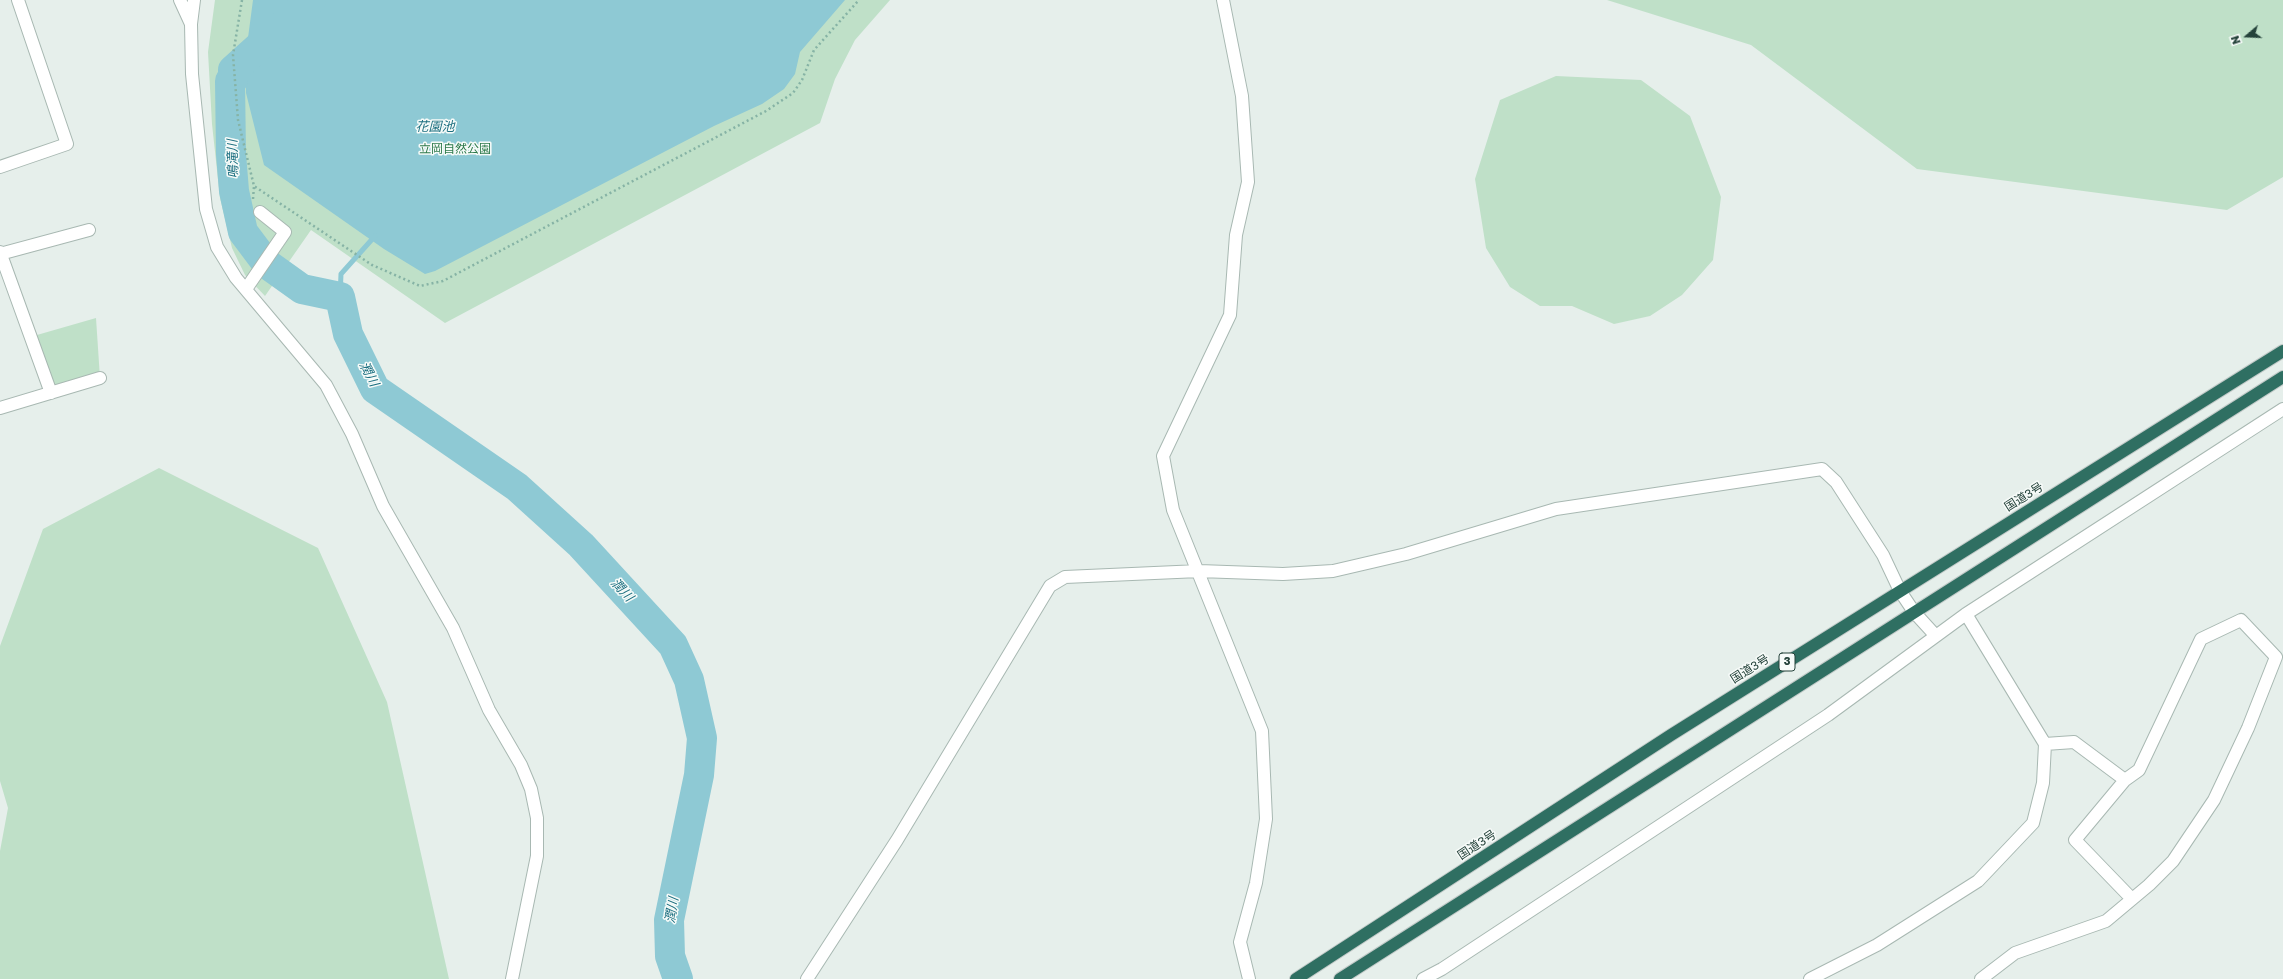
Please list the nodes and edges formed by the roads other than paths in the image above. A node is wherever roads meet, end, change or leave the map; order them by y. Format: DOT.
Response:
graph roads {
  1 [pos="18,0"];
  2 [pos="180,0"];
  3 [pos="194,0"];
  4 [pos="1224,0"];
  5 [pos="191,24"];
  6 [pos="0,167"];
  7 [pos="260,212"];
  8 [pos="89,230"];
  9 [pos="0,253"];
  10 [pos="246,289"];
  11 [pos="2283,351"];
  12 [pos="2283,377"];
  13 [pos="100,378"];
  14 [pos="51,393"];
  15 [pos="0,408"];
  16 [pos="2283,409"];
  17 [pos="1199,571"];
  18 [pos="1900,591"];
  19 [pos="1914,612"];
  20 [pos="1966,614"];
  21 [pos="1935,635"];
  22 [pos="2045,744"];
  23 [pos="2125,780"];
  24 [pos="2132,899"];
  25 [pos="512,979"];
  26 [pos="807,979"];
  27 [pos="1249,979"];
  28 [pos="1296,979"];
  29 [pos="1340,979"];
  30 [pos="1423,979"];
  31 [pos="1810,979"];
  32 [pos="1981,979"];
  1 -- 6 [label="street"];
  2 -- 5 [label="street"];
  3 -- 5 [label="street"];
  4 -- 17 [label="street"];
  5 -- 10 [label="street"];
  7 -- 10 [label="street"];
  8 -- 9 [label="street"];
  9 -- 14 [label="street"];
  10 -- 25 [label="street"];
  11 -- 18 [label="highway, 国道3号 / 3"];
  12 -- 19 [label="highway, 3"];
  13 -- 14 [label="street"];
  14 -- 15 [label="street"];
  16 -- 20 [label="street"];
  17 -- 18 [label="street"];
  17 -- 26 [label="street"];
  17 -- 27 [label="street"];
  18 -- 19 [label="street"];
  18 -- 28 [label="highway, 国道3号 / 3"];
  19 -- 21 [label="street"];
  19 -- 29 [label="highway, 3"];
  20 -- 21 [label="street"];
  20 -- 22 [label="street"];
  21 -- 30 [label="street"];
  22 -- 23 [label="street"];
  22 -- 31 [label="street"];
  23 -- 24 [label="street"];
  23 -- 24 [label="street"];
  24 -- 32 [label="street"];
}
